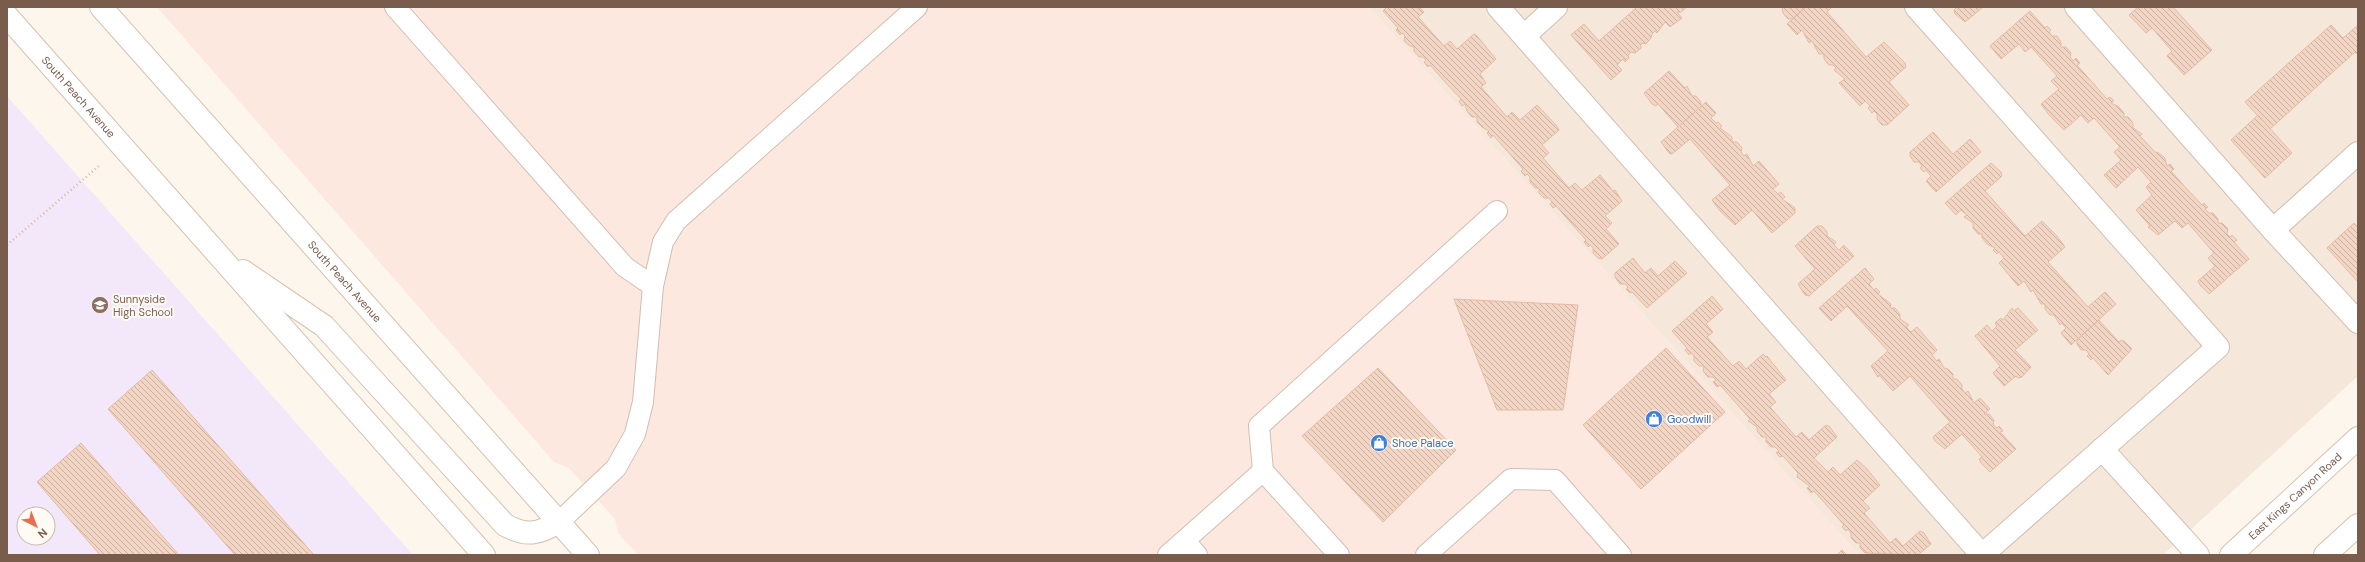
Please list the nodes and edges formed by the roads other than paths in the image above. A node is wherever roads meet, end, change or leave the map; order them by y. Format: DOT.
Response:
graph roads {
  1 [pos="101,7"];
  2 [pos="395,7"];
  3 [pos="917,7"];
  4 [pos="1498,7"];
  5 [pos="1556,7"];
  6 [pos="1916,7"];
  7 [pos="2076,7"];
  8 [pos="7,16"];
  9 [pos="1524,36"];
  10 [pos="2358,153"];
  11 [pos="1497,211"];
  12 [pos="2273,230"];
  13 [pos="216,252"];
  14 [pos="653,286"];
  15 [pos="2358,322"];
  16 [pos="2358,438"];
  17 [pos="2102,449"];
  18 [pos="1263,471"];
  19 [pos="559,522"];
  20 [pos="2358,525"];
  21 [pos="1191,548"];
  22 [pos="484,555"];
  23 [pos="588,555"];
  24 [pos="1168,555"];
  25 [pos="1339,555"];
  26 [pos="1426,555"];
  27 [pos="1621,555"];
  28 [pos="2198,555"];
  29 [pos="2231,555"];
  30 [pos="2325,555"];
  1 -- 19 [label="street, South Peach Avenue"];
  2 -- 14 [label="lane"];
  3 -- 14 [label="lane"];
  4 -- 9 [label="street"];
  5 -- 9 [label="street"];
  6 -- 17 [label="street"];
  7 -- 12 [label="street"];
  8 -- 13 [label="street, South Peach Avenue"];
  9 -- 17 [label="street"];
  10 -- 12 [label="street"];
  11 -- 18 [label="lane"];
  12 -- 15 [label="street"];
  13 -- 19 [label="street"];
  13 -- 22 [label="street, South Peach Avenue"];
  14 -- 19 [label="lane"];
  16 -- 29 [label="street, East Kings Canyon Road"];
  17 -- 28 [label="street"];
  18 -- 21 [label="lane"];
  18 -- 25 [label="lane"];
  19 -- 23 [label="street, South Peach Avenue"];
  20 -- 30 [label="street"];
  21 -- 24 [label="lane"];
  26 -- 27 [label="lane"];
}
